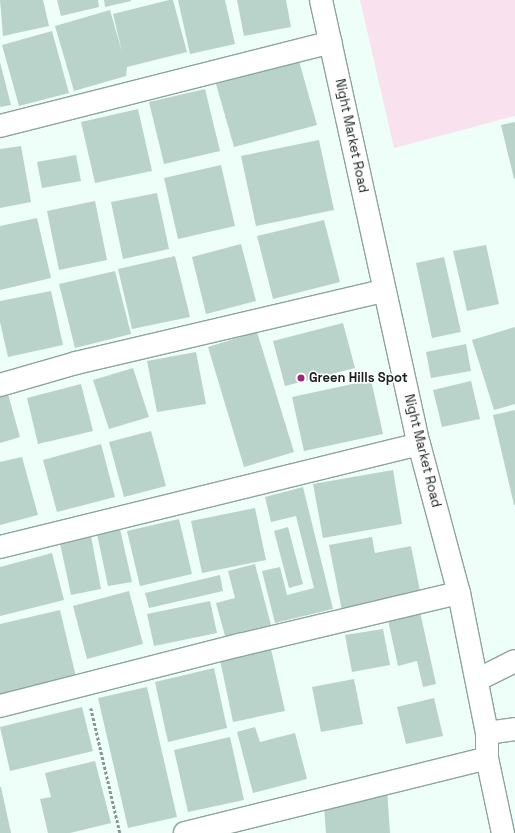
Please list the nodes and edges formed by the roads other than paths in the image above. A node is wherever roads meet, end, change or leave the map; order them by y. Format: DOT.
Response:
graph roads {
  1 [pos="321,0"];
  2 [pos="331,42"];
  3 [pos="0,126"];
  4 [pos="384,291"];
  5 [pos="0,384"];
  6 [pos="420,444"];
  7 [pos="0,547"];
  8 [pos="459,592"];
  9 [pos="515,661"];
  10 [pos="477,680"];
  11 [pos="0,706"];
  12 [pos="515,729"];
  13 [pos="487,733"];
  14 [pos="487,758"];
  15 [pos="185,833"];
  16 [pos="503,833"];
  1 -- 2 [label="street, Night Market Road"];
  2 -- 3 [label="street"];
  2 -- 4 [label="street, Night Market Road"];
  4 -- 5 [label="street"];
  4 -- 6 [label="street, Night Market Road"];
  6 -- 7 [label="street"];
  6 -- 8 [label="street, Night Market Road"];
  8 -- 10 [label="street, Night Market Road"];
  8 -- 11 [label="street"];
  9 -- 10 [label="street"];
  10 -- 13 [label="street, Night Market Road"];
  12 -- 13 [label="street"];
  13 -- 14 [label="street, Night Market Road"];
  14 -- 15 [label="street"];
  14 -- 16 [label="street, Night Market Road"];
}
